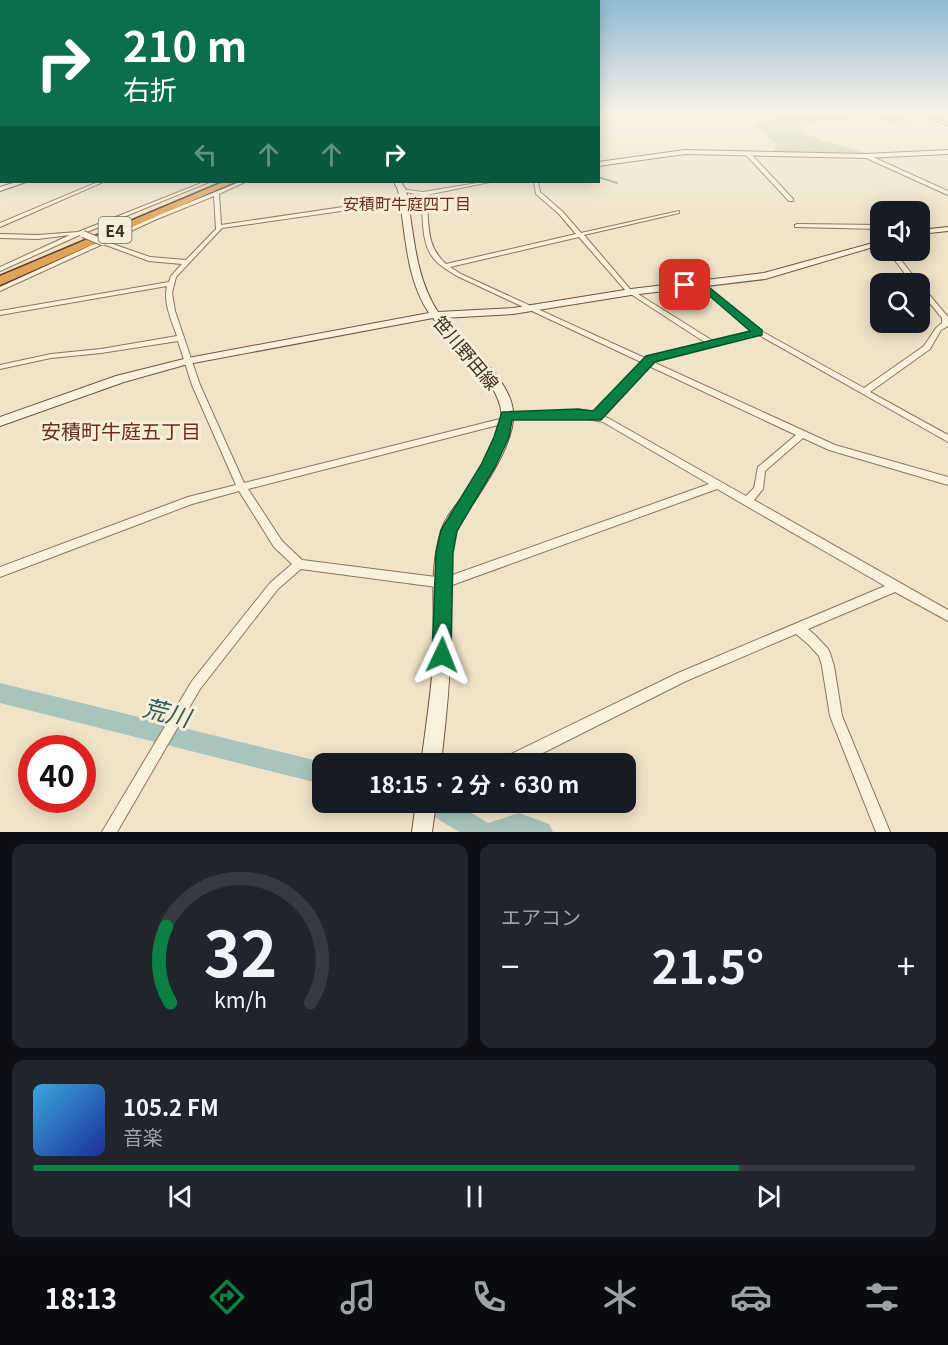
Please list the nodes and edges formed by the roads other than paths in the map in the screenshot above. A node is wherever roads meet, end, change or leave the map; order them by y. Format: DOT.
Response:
graph roads {
  1 [pos="948,152"];
  2 [pos="748,154"];
  3 [pos="866,156"];
  4 [pos="600,164"];
  5 [pos="19,183"];
  6 [pos="99,183"];
  7 [pos="205,183"];
  8 [pos="228,183"];
  9 [pos="238,183"];
  10 [pos="483,183"];
  11 [pos="536,183"];
  12 [pos="218,187"];
  13 [pos="0,189"];
  14 [pos="402,190"];
  15 [pos="948,193"];
  16 [pos="423,194"];
  17 [pos="791,200"];
  18 [pos="677,212"];
  19 [pos="0,225"];
  20 [pos="219,226"];
  21 [pos="797,226"];
  22 [pos="870,227"];
  23 [pos="948,229"];
  24 [pos="930,231"];
  25 [pos="82,234"];
  26 [pos="579,235"];
  27 [pos="0,236"];
  28 [pos="103,242"];
  29 [pos="870,246"];
  30 [pos="898,261"];
  31 [pos="185,262"];
  32 [pos="445,266"];
  33 [pos="0,269"];
  34 [pos="908,273"];
  35 [pos="0,276"];
  36 [pos="0,281"];
  37 [pos="700,283"];
  38 [pos="170,284"];
  39 [pos="0,289"];
  40 [pos="631,292"];
  41 [pos="930,299"];
  42 [pos="531,308"];
  43 [pos="0,313"];
  44 [pos="435,315"];
  45 [pos="758,332"];
  46 [pos="180,338"];
  47 [pos="713,344"];
  48 [pos="188,361"];
  49 [pos="647,362"];
  50 [pos="0,367"];
  51 [pos="864,392"];
  52 [pos="596,416"];
  53 [pos="506,418"];
  54 [pos="0,422"];
  55 [pos="803,434"];
  56 [pos="948,439"];
  57 [pos="948,481"];
  58 [pos="719,484"];
  59 [pos="242,486"];
  60 [pos="748,501"];
  61 [pos="299,564"];
  62 [pos="0,572"];
  63 [pos="444,583"];
  64 [pos="896,586"];
  65 [pos="948,616"];
  66 [pos="798,629"];
  67 [pos="432,753"];
  68 [pos="528,753"];
  69 [pos="425,813"];
  70 [pos="109,832"];
  71 [pos="422,832"];
  72 [pos="883,832"];
  1 -- 3 [label="street"];
  2 -- 3 [label="street"];
  2 -- 4 [label="street"];
  2 -- 17 [label="street"];
  3 -- 15 [label="street"];
  5 -- 13 [label="street"];
  6 -- 19 [label="street"];
  7 -- 25 [label="street"];
  8 -- 36 [label="highway, E4"];
  9 -- 12 [label="street"];
  10 -- 16 [label="street"];
  11 -- 26 [label="street"];
  12 -- 20 [label="street"];
  12 -- 28 [label="street"];
  12 -- 35 [label="highway, E4"];
  14 -- 16 [label="street"];
  14 -- 20 [label="street"];
  14 -- 44 [label="street, 笹川野田線"];
  16 -- 32 [label="street"];
  18 -- 26 [label="street"];
  20 -- 31 [label="street"];
  21 -- 22 [label="street"];
  23 -- 24 [label="street"];
  25 -- 27 [label="street"];
  25 -- 28 [label="street, bridge"];
  25 -- 33 [label="street"];
  26 -- 32 [label="street"];
  26 -- 40 [label="street"];
  28 -- 31 [label="street"];
  28 -- 39 [label="street"];
  29 -- 37 [label="street"];
  30 -- 34 [label="street"];
  31 -- 38 [label="street"];
  32 -- 42 [label="street"];
  37 -- 40 [label="street"];
  37 -- 45 [label="street"];
  38 -- 43 [label="street"];
  38 -- 46 [label="street"];
  40 -- 42 [label="street"];
  40 -- 47 [label="street"];
  41 -- 51 [label="street"];
  42 -- 44 [label="street"];
  42 -- 49 [label="street"];
  44 -- 48 [label="street"];
  44 -- 53 [label="street, 笹川野田線"];
  45 -- 47 [label="street"];
  45 -- 51 [label="street"];
  46 -- 48 [label="street"];
  46 -- 50 [label="street"];
  47 -- 49 [label="street"];
  48 -- 54 [label="street"];
  48 -- 59 [label="street"];
  49 -- 52 [label="street"];
  49 -- 55 [label="street"];
  51 -- 56 [label="street"];
  52 -- 53 [label="street"];
  52 -- 58 [label="street"];
  53 -- 59 [label="street"];
  53 -- 63 [label="street"];
  55 -- 57 [label="street"];
  55 -- 60 [label="street"];
  58 -- 60 [label="street"];
  58 -- 63 [label="street"];
  59 -- 61 [label="street"];
  59 -- 62 [label="street"];
  60 -- 64 [label="street"];
  61 -- 63 [label="street"];
  61 -- 70 [label="street"];
  63 -- 67 [label="street"];
  64 -- 65 [label="street"];
  64 -- 66 [label="street"];
  66 -- 68 [label="street"];
  66 -- 72 [label="street"];
  69 -- 71 [label="street"];
}
